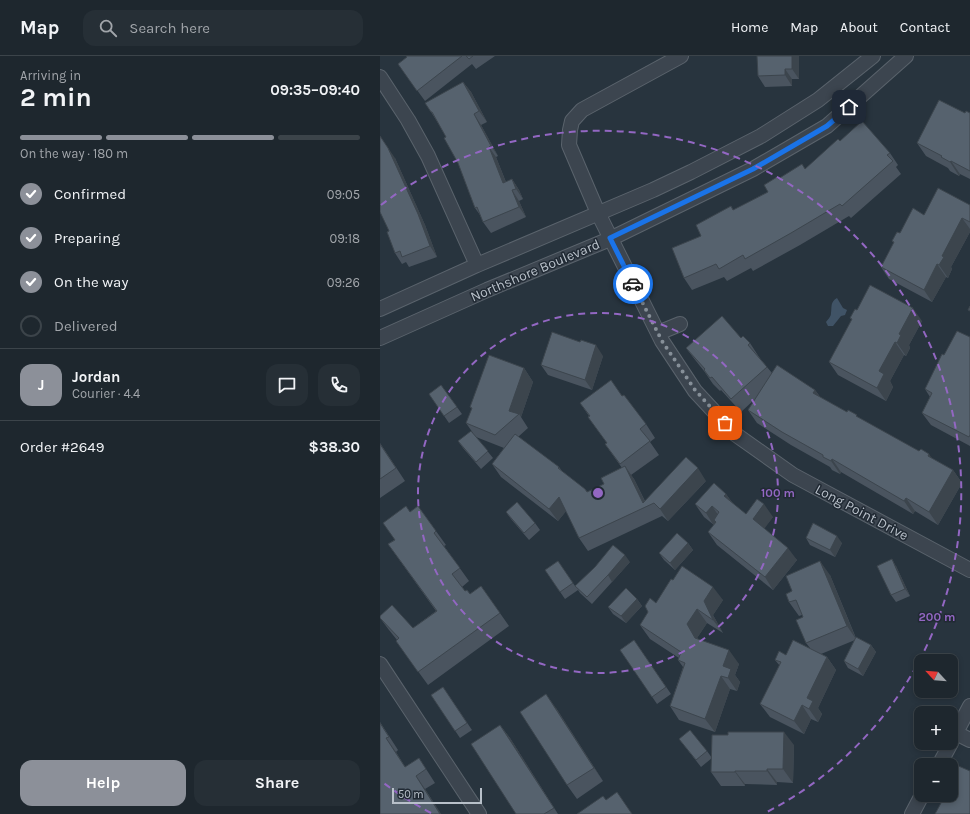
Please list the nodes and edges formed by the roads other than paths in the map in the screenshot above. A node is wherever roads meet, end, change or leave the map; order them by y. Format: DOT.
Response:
graph roads {
  1 [pos="681,56"];
  2 [pos="873,56"];
  3 [pos="906,56"];
  4 [pos="380,77"];
  5 [pos="598,213"];
  6 [pos="610,238"];
  7 [pos="477,265"];
  8 [pos="380,308"];
  9 [pos="680,324"];
  10 [pos="658,333"];
  11 [pos="380,338"];
  12 [pos="970,570"];
  13 [pos="380,664"];
  14 [pos="970,706"];
  15 [pos="958,729"];
  16 [pos="958,739"];
  17 [pos="970,740"];
  18 [pos="918,802"];
  19 [pos="479,814"];
  20 [pos="912,814"];
  1 -- 5 [label="street, Long Point Drive"];
  2 -- 5 [label="street, Northshore Boulevard"];
  3 -- 6 [label="street, Northshore Boulevard"];
  4 -- 7 [label="street"];
  5 -- 6 [label="street, Long Point Drive"];
  5 -- 7 [label="street, Northshore Boulevard"];
  6 -- 10 [label="street, Long Point Drive"];
  6 -- 11 [label="street, Northshore Boulevard"];
  7 -- 8 [label="street, Northshore Boulevard"];
  9 -- 10 [label="street"];
  10 -- 12 [label="street, Long Point Drive"];
  13 -- 19 [label="street"];
  14 -- 15 [label="street"];
  16 -- 17 [label="street"];
  18 -- 20 [label="street"];
}
